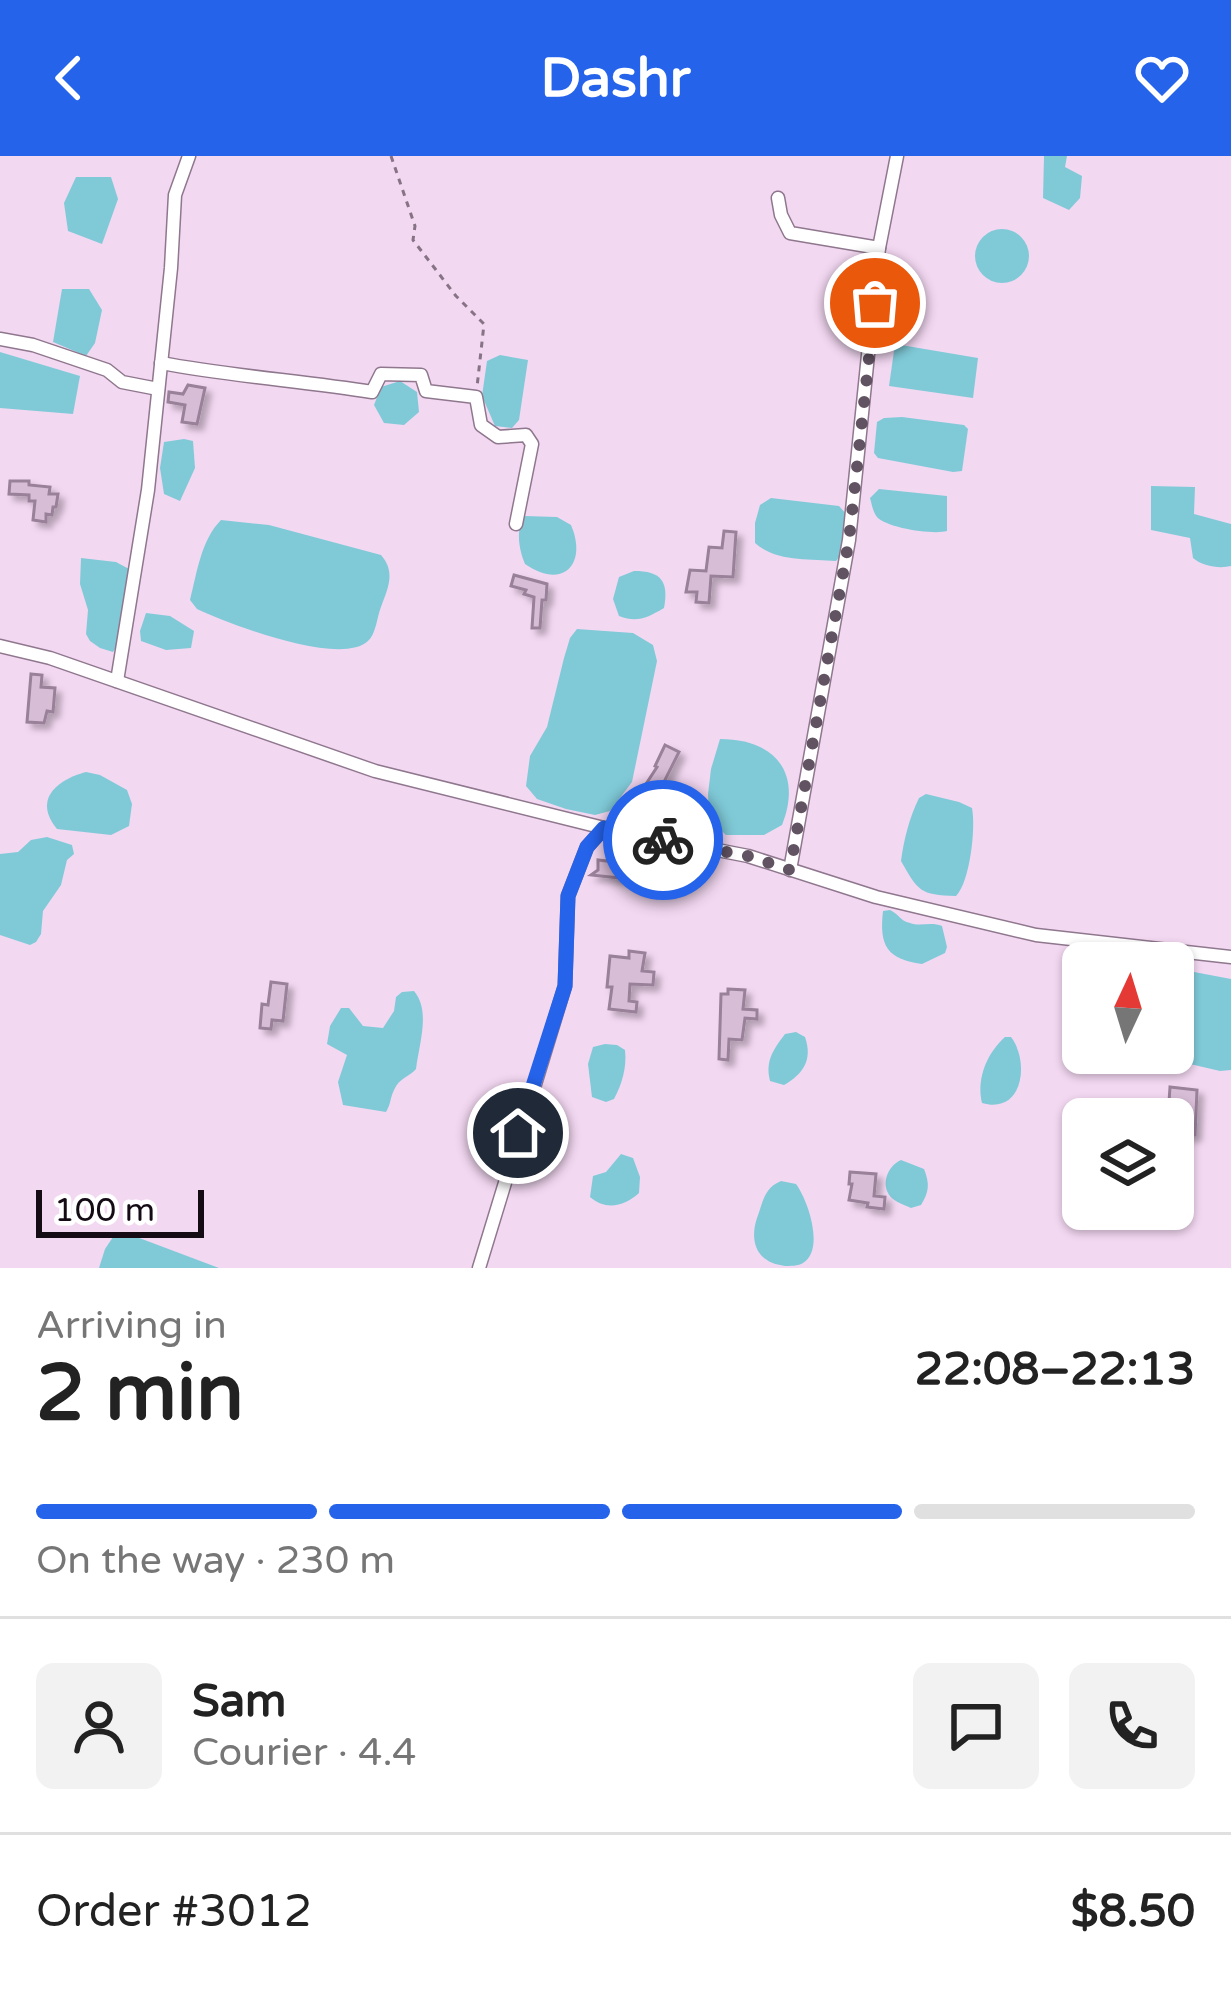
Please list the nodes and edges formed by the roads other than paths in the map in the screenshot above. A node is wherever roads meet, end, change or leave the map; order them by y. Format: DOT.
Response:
graph roads {
  1 [pos="189,156"];
  2 [pos="897,156"];
  3 [pos="778,198"];
  4 [pos="880,248"];
  5 [pos="0,338"];
  6 [pos="161,363"];
  7 [pos="158,389"];
  8 [pos="516,524"];
  9 [pos="0,646"];
  10 [pos="117,681"];
  11 [pos="604,828"];
  12 [pos="790,870"];
  13 [pos="1231,957"];
  14 [pos="478,1268"];
  1 -- 6 [label="street"];
  2 -- 4 [label="street"];
  3 -- 4 [label="street"];
  4 -- 12 [label="street"];
  5 -- 7 [label="street"];
  6 -- 7 [label="street"];
  6 -- 8 [label="street"];
  7 -- 10 [label="street"];
  9 -- 10 [label="street"];
  10 -- 11 [label="street"];
  11 -- 12 [label="street"];
  11 -- 14 [label="street"];
  12 -- 13 [label="street"];
}
